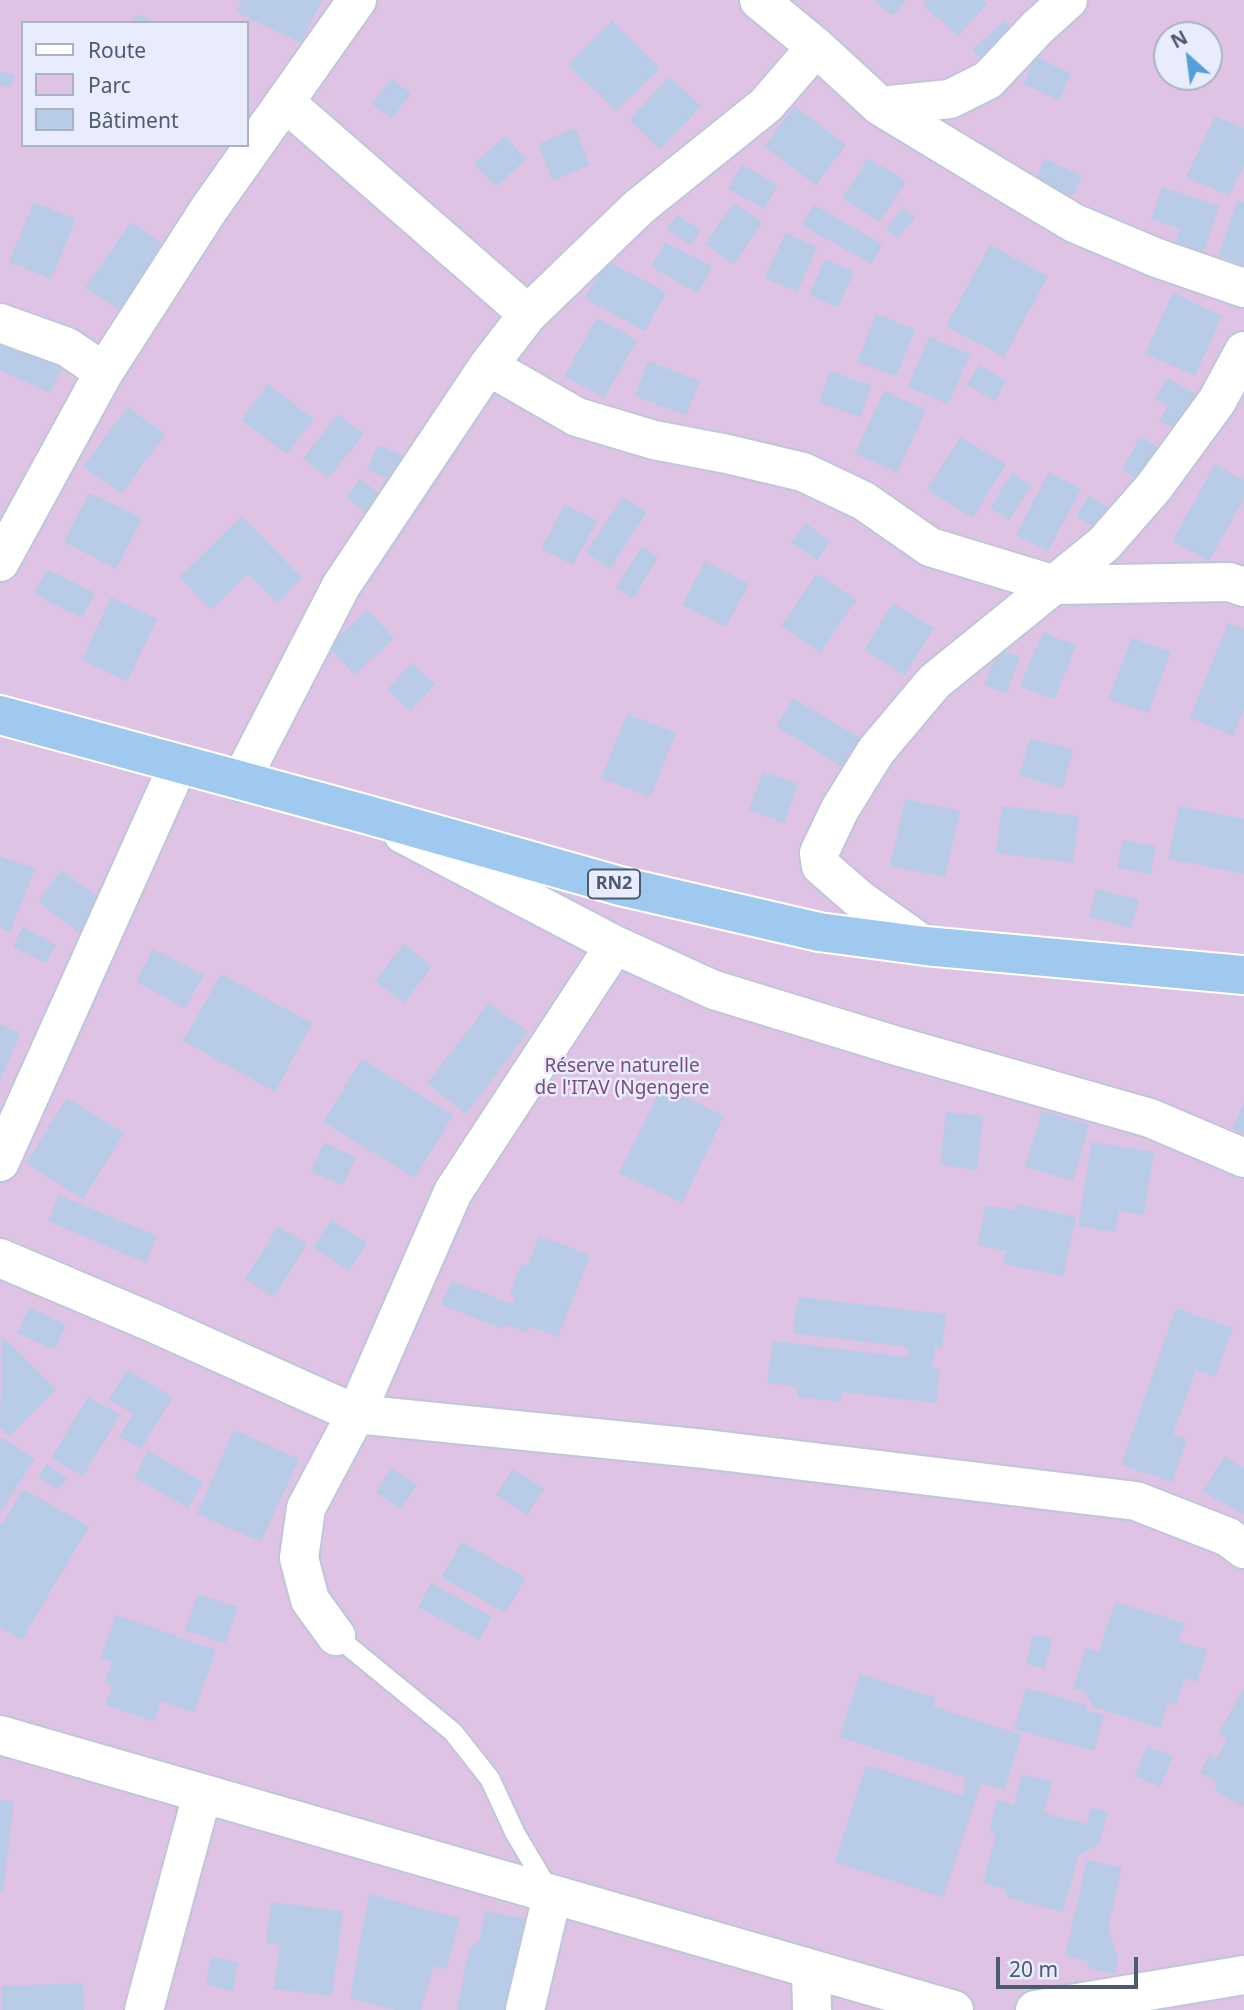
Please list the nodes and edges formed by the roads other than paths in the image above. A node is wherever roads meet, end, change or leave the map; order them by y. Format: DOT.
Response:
graph roads {
  1 [pos="357,0"];
  2 [pos="759,0"];
  3 [pos="1068,0"];
  4 [pos="816,47"];
  5 [pos="286,103"];
  6 [pos="880,106"];
  7 [pos="1244,288"];
  8 [pos="528,314"];
  9 [pos="0,323"];
  10 [pos="1244,351"];
  11 [pos="488,366"];
  12 [pos="104,372"];
  13 [pos="0,562"];
  14 [pos="1055,585"];
  15 [pos="1244,587"];
  16 [pos="0,715"];
  17 [pos="179,763"];
  18 [pos="240,782"];
  19 [pos="365,814"];
  20 [pos="615,944"];
  21 [pos="925,946"];
  22 [pos="1244,975"];
  23 [pos="1244,1158"];
  24 [pos="0,1162"];
  25 [pos="0,1258"];
  26 [pos="356,1414"];
  27 [pos="1244,1549"];
  28 [pos="336,1636"];
  29 [pos="0,1735"];
  30 [pos="202,1795"];
  31 [pos="552,1896"];
  32 [pos="811,1969"];
  33 [pos="1244,1975"];
  34 [pos="144,2010"];
  35 [pos="525,2010"];
  36 [pos="812,2010"];
  37 [pos="954,2010"];
  38 [pos="1035,2010"];
  1 -- 5 [label="street"];
  2 -- 4 [label="street"];
  3 -- 6 [label="street"];
  4 -- 6 [label="street"];
  4 -- 8 [label="street"];
  5 -- 8 [label="street"];
  5 -- 12 [label="street"];
  6 -- 7 [label="street"];
  8 -- 11 [label="street"];
  9 -- 12 [label="street"];
  10 -- 14 [label="street"];
  11 -- 14 [label="street"];
  11 -- 18 [label="street"];
  12 -- 13 [label="street"];
  14 -- 15 [label="street"];
  14 -- 21 [label="street"];
  16 -- 17 [label="highway, RN2"];
  17 -- 18 [label="highway, RN2"];
  17 -- 24 [label="street"];
  18 -- 19 [label="highway, RN2"];
  19 -- 20 [label="street"];
  19 -- 21 [label="highway, RN2"];
  20 -- 23 [label="street"];
  20 -- 26 [label="street"];
  21 -- 22 [label="highway, RN2"];
  25 -- 26 [label="street"];
  26 -- 27 [label="street"];
  26 -- 28 [label="street"];
  28 -- 31 [label="lane"];
  29 -- 30 [label="street"];
  30 -- 31 [label="street"];
  30 -- 34 [label="street"];
  31 -- 32 [label="street"];
  31 -- 35 [label="street"];
  32 -- 36 [label="street"];
  32 -- 37 [label="street"];
  33 -- 38 [label="street"];
}
